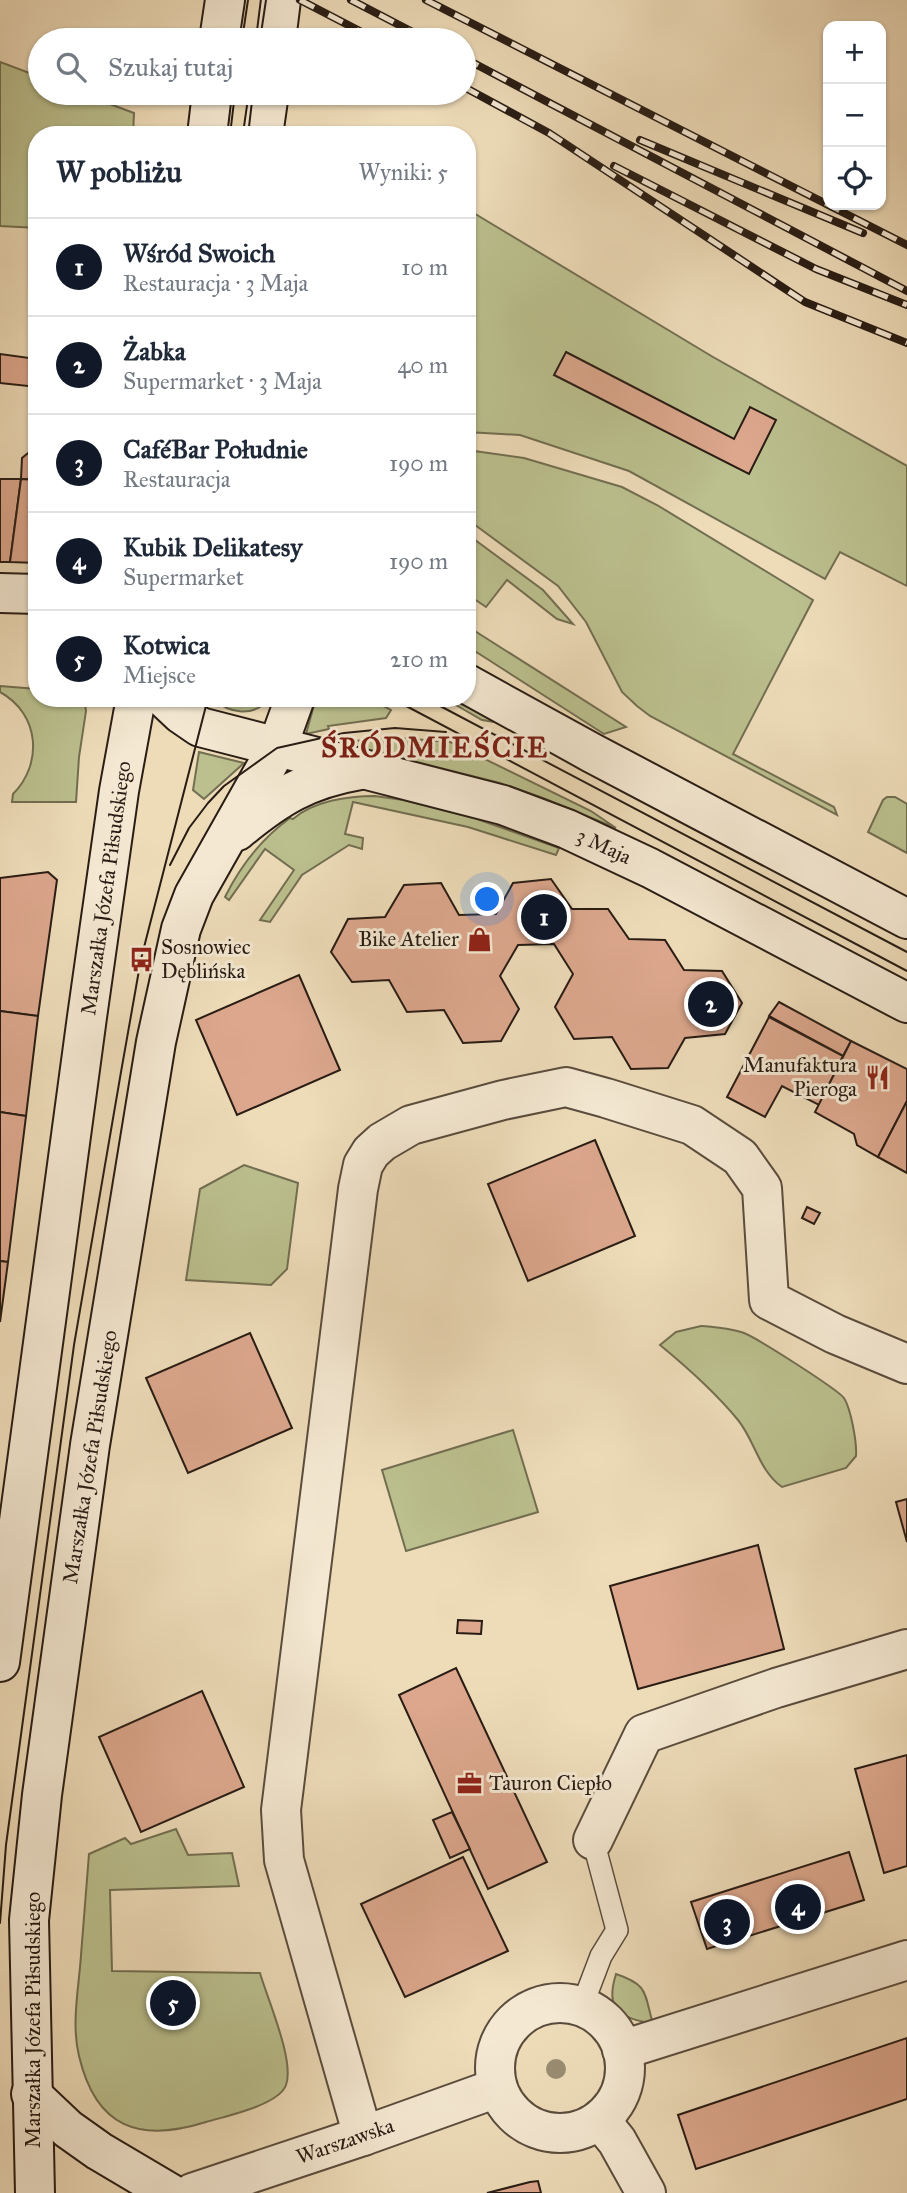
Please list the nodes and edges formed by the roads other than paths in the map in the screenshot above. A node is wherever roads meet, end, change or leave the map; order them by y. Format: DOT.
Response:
graph roads {
  1 [pos="213,0"];
  2 [pos="225,0"];
  3 [pos="281,0"];
  4 [pos="296,0"];
  5 [pos="210,28"];
  6 [pos="221,28"];
  7 [pos="277,28"];
  8 [pos="292,28"];
  9 [pos="200,105"];
  10 [pos="211,105"];
  11 [pos="267,105"];
  12 [pos="282,105"];
  13 [pos="197,126"];
  14 [pos="208,126"];
  15 [pos="264,126"];
  16 [pos="279,126"];
  17 [pos="0,593"];
  18 [pos="28,594"];
  19 [pos="476,689"];
  20 [pos="134,707"];
  21 [pos="174,707"];
  22 [pos="292,707"];
  23 [pos="277,748"];
  24 [pos="365,769"];
  25 [pos="221,845"];
  26 [pos="907,919"];
  27 [pos="907,1003"];
  28 [pos="907,1364"];
  29 [pos="907,1649"];
  30 [pos="0,1662"];
  31 [pos="593,1840"];
  32 [pos="907,1960"];
  33 [pos="582,2006"];
  34 [pos="622,2050"];
  35 [pos="497,2088"];
  36 [pos="31,2094"];
  37 [pos="600,2120"];
  38 [pos="363,2136"];
  39 [pos="35,2193"];
  40 [pos="170,2193"];
  41 [pos="192,2193"];
  42 [pos="646,2193"];
  1 -- 5 [label="main road"];
  2 -- 6 [label="main road"];
  3 -- 7 [label="main road"];
  4 -- 8 [label="main road"];
  9 -- 13 [label="main road"];
  10 -- 14 [label="main road"];
  11 -- 15 [label="main road"];
  12 -- 16 [label="main road"];
  17 -- 18 [label="main road"];
  19 -- 26 [label="main road"];
  20 -- 30 [label="main road, Marszałka Józefa Piłsudskiego"];
  21 -- 23 [label="main road, 3 Maja"];
  22 -- 23 [label="main road, Marszałka Józefa Piłsudskiego"];
  23 -- 24 [label="main road, 3 Maja"];
  23 -- 25 [label="main road, Marszałka Józefa Piłsudskiego"];
  24 -- 25 [label="main road"];
  24 -- 27 [label="main road, 3 Maja"];
  25 -- 36 [label="main road, Marszałka Józefa Piłsudskiego"];
  28 -- 38 [label="main road"];
  29 -- 31 [label="main road"];
  31 -- 33 [label="lane"];
  32 -- 34 [label="main road"];
  33 -- 34 [label="main road"];
  33 -- 35 [label="main road"];
  34 -- 37 [label="main road"];
  35 -- 37 [label="main road"];
  35 -- 38 [label="main road, Warszawska"];
  36 -- 39 [label="main road, Marszałka Józefa Piłsudskiego"];
  36 -- 40 [label="main road"];
  37 -- 42 [label="main road"];
  38 -- 41 [label="main road, Warszawska"];
}
